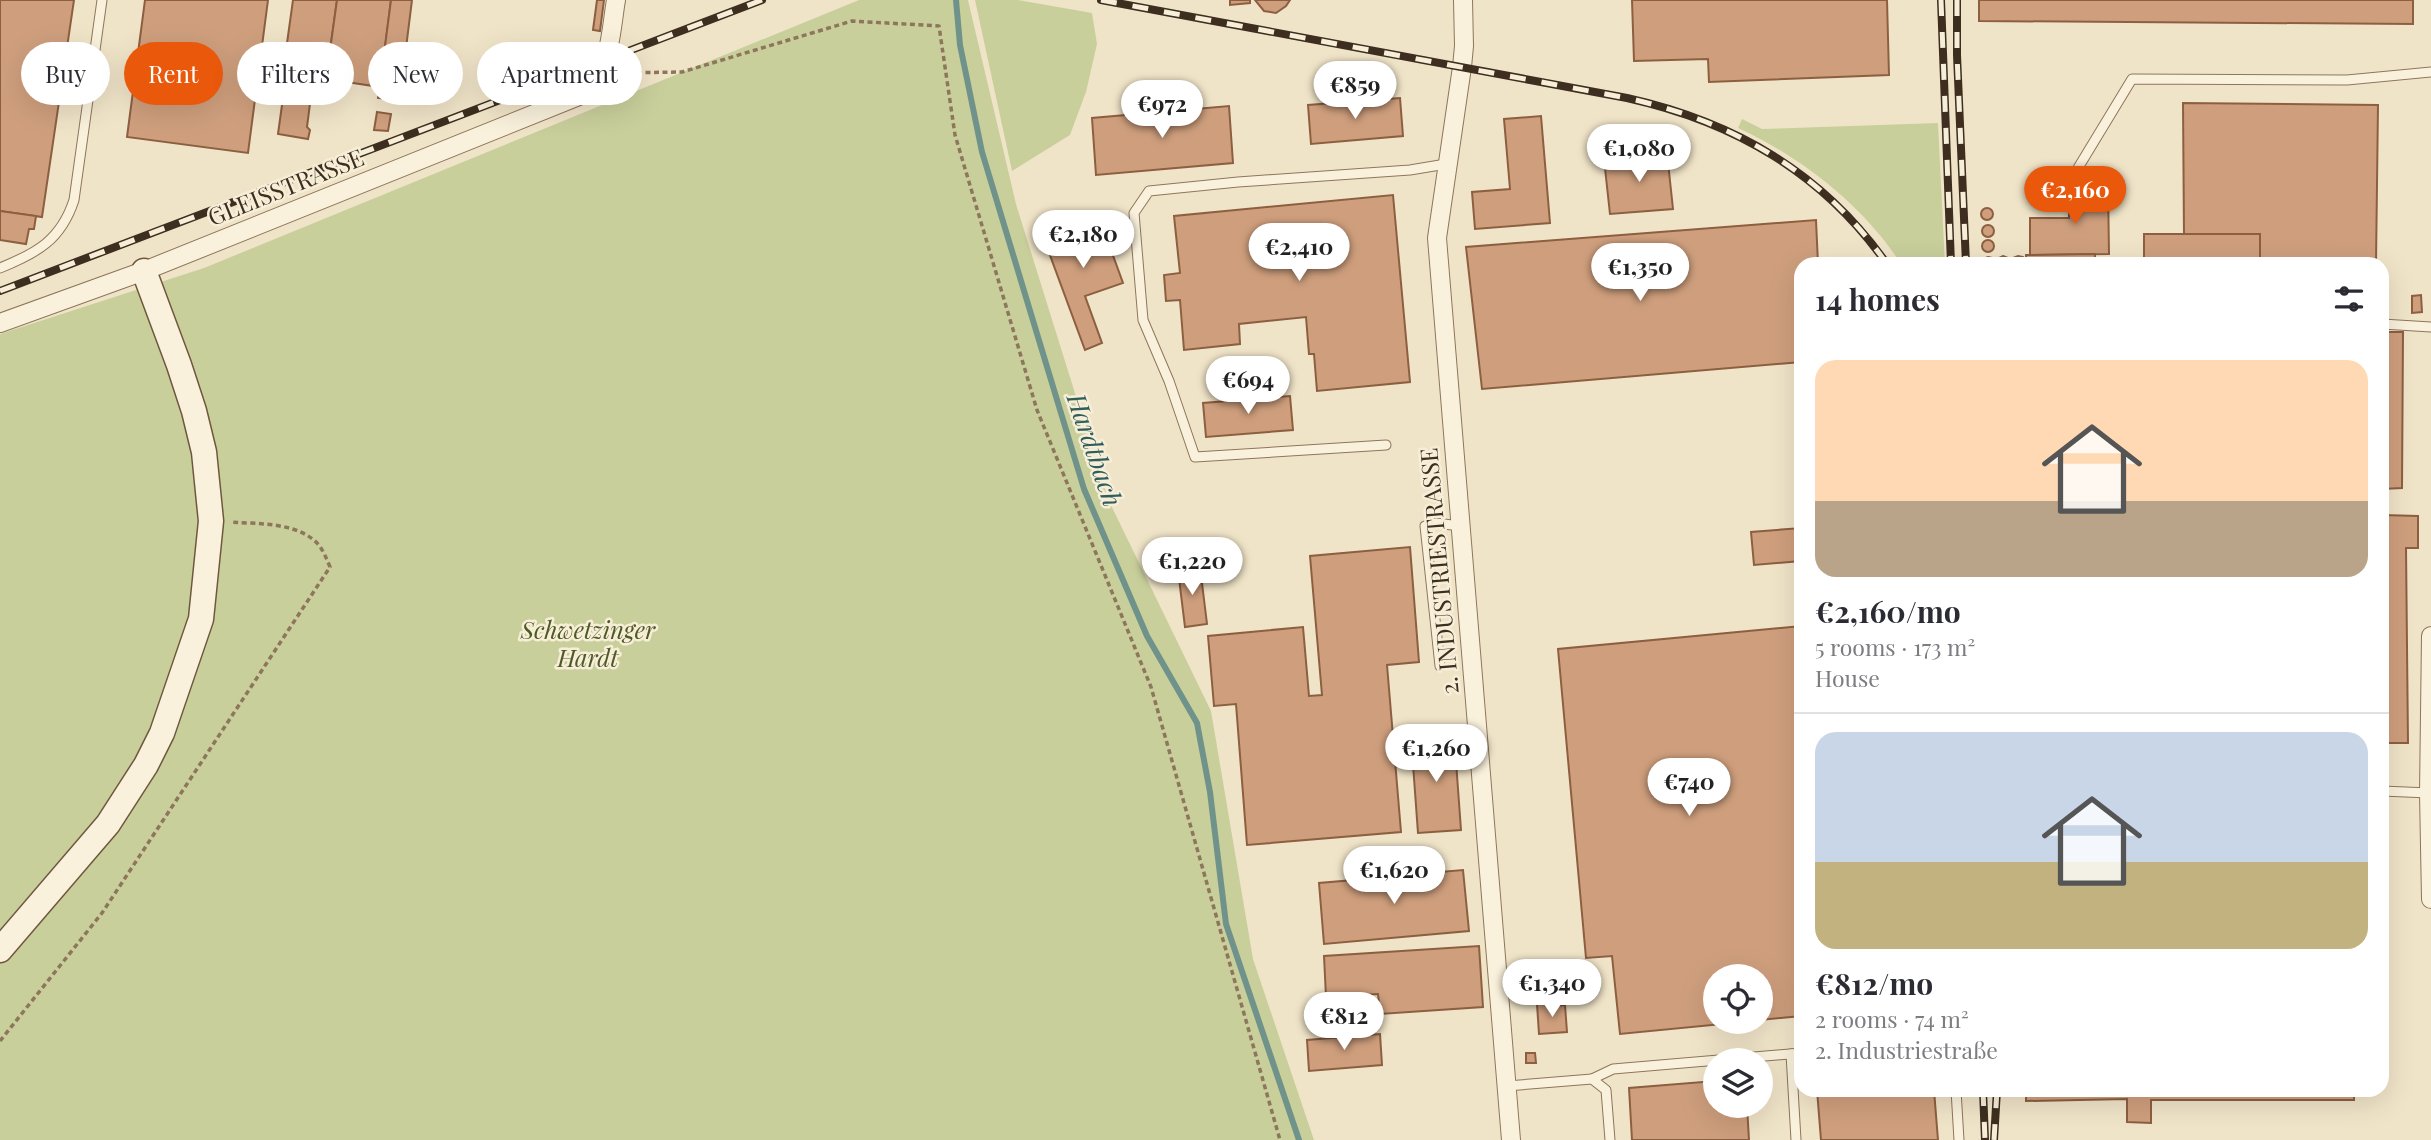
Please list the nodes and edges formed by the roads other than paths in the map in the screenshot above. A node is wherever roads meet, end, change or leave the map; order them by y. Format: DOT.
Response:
graph roads {
  1 [pos="102,0"];
  2 [pos="616,0"];
  3 [pos="1463,0"];
  4 [pos="2431,72"];
  5 [pos="1446,164"];
  6 [pos="2078,168"];
  7 [pos="0,268"];
  8 [pos="144,271"];
  9 [pos="0,323"];
  10 [pos="2389,325"];
  11 [pos="2431,327"];
  12 [pos="1386,445"];
  13 [pos="1460,526"];
  14 [pos="2431,636"];
  15 [pos="1440,666"];
  16 [pos="2389,791"];
  17 [pos="2429,793"];
  18 [pos="2431,899"];
  19 [pos="0,950"];
  20 [pos="1794,1054"];
  21 [pos="1592,1079"];
  22 [pos="1507,1086"];
  23 [pos="1796,1097"];
  24 [pos="1956,1097"];
  25 [pos="1511,1140"];
  26 [pos="1610,1140"];
  27 [pos="1796,1140"];
  28 [pos="1959,1140"];
  1 -- 7 [label="lane"];
  2 -- 8 [label="street, GLEISSTRASSE"];
  3 -- 5 [label="street, 2. INDUSTRIESTRASSE"];
  4 -- 6 [label="lane"];
  5 -- 12 [label="lane"];
  5 -- 13 [label="street, 2. INDUSTRIESTRASSE"];
  8 -- 9 [label="street, GLEISSTRASSE"];
  8 -- 19 [label="main road"];
  10 -- 11 [label="lane"];
  13 -- 15 [label="lane"];
  13 -- 22 [label="street, 2. INDUSTRIESTRASSE"];
  14 -- 17 [label="street"];
  16 -- 17 [label="lane"];
  17 -- 18 [label="street"];
  20 -- 21 [label="lane"];
  21 -- 22 [label="lane"];
  21 -- 26 [label="lane"];
  22 -- 25 [label="street, 2. INDUSTRIESTRASSE"];
  23 -- 27 [label="lane"];
  24 -- 28 [label="lane"];
}
